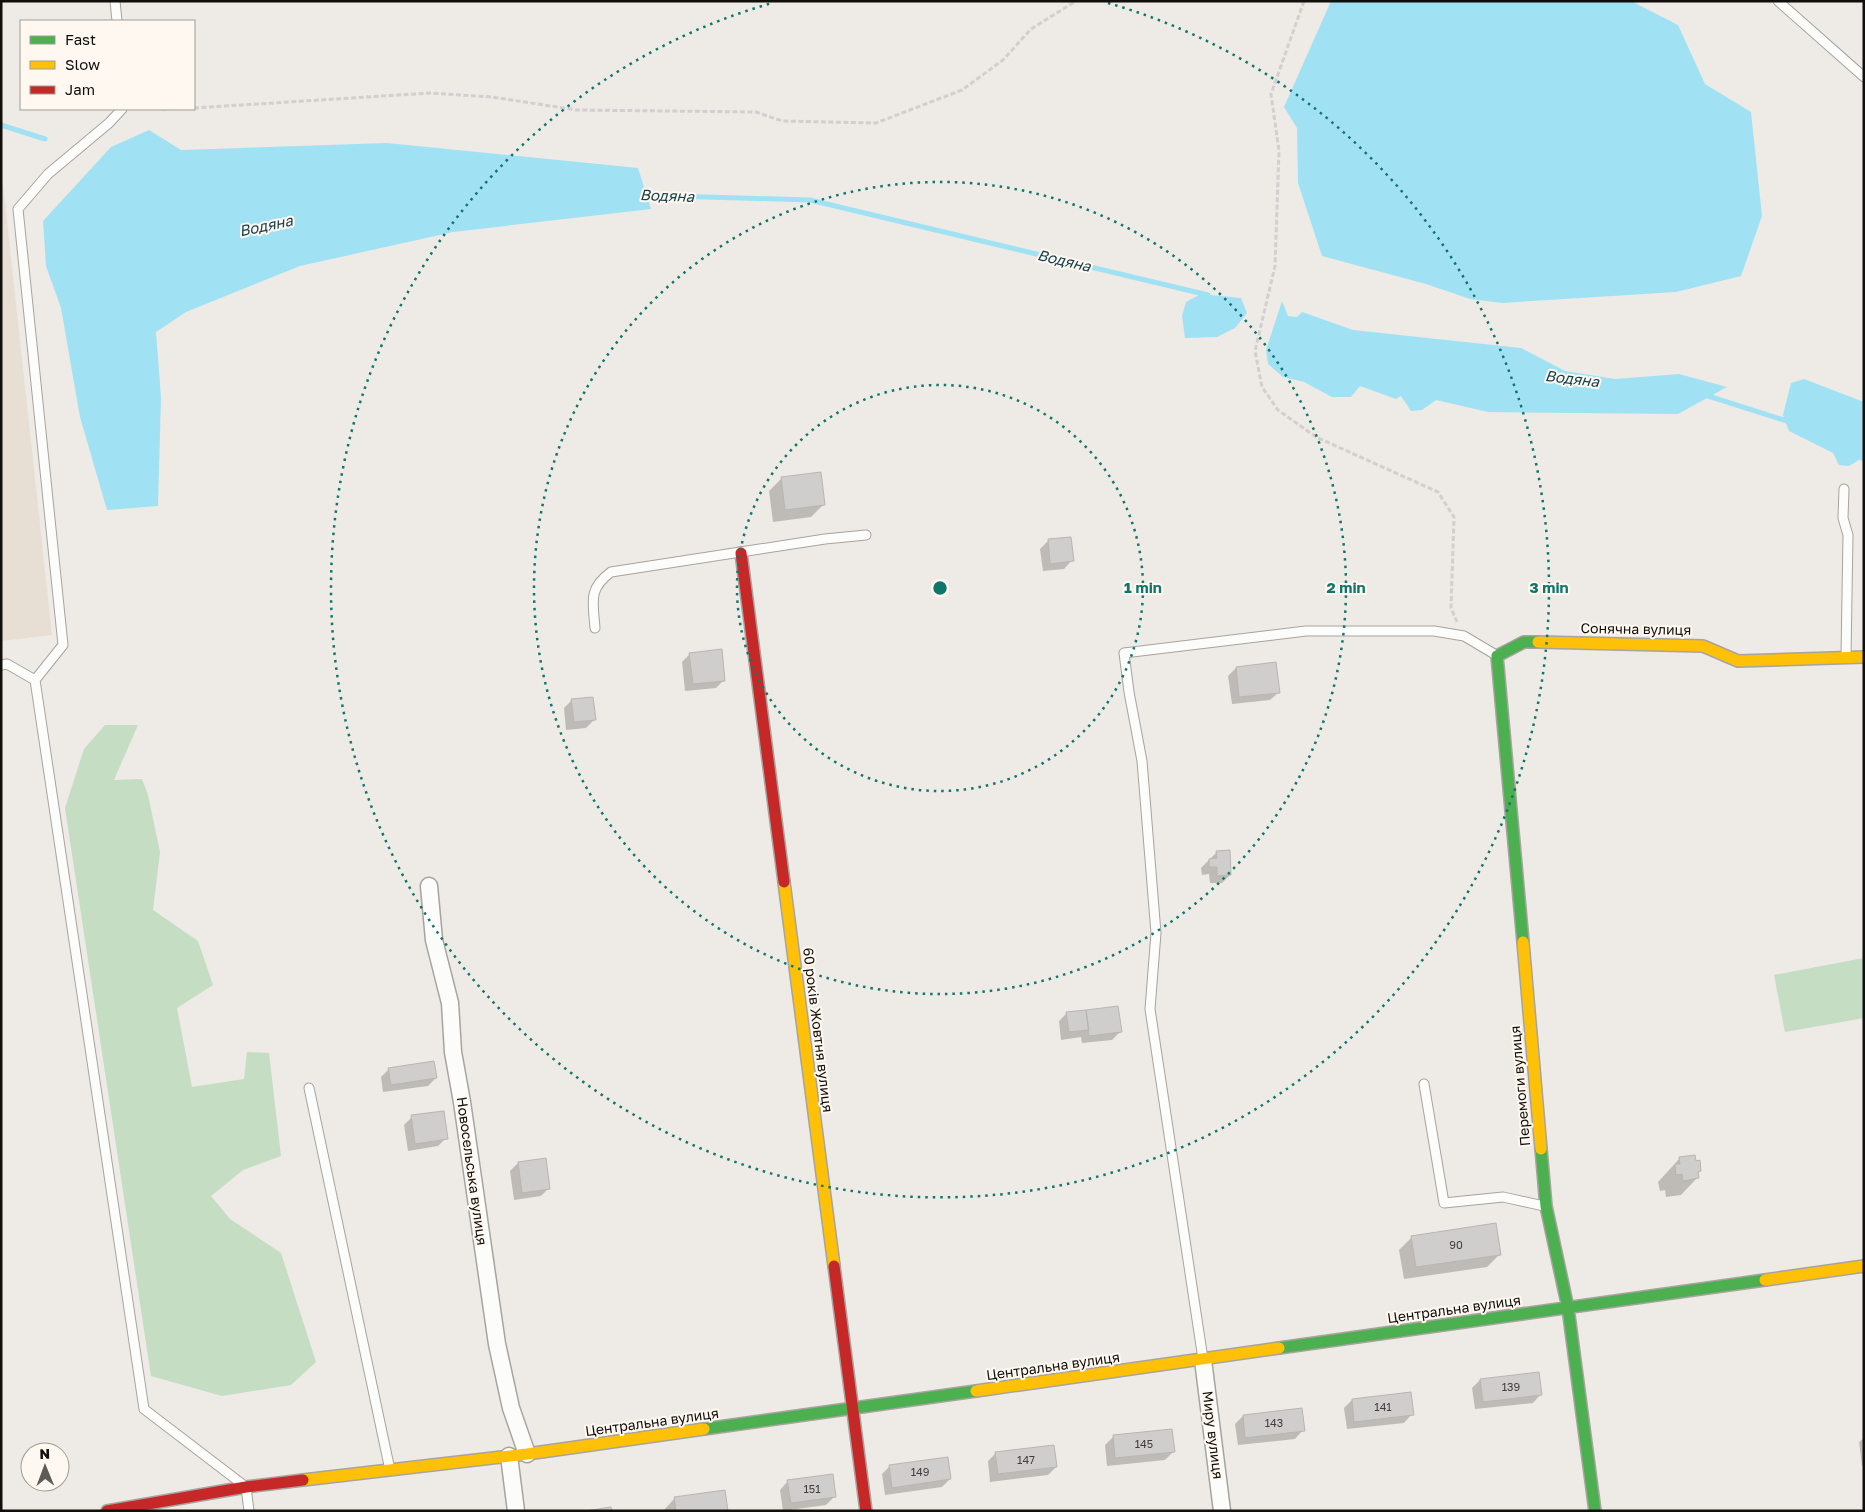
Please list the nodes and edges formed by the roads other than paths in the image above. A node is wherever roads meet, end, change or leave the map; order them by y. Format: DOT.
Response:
graph roads {
  1 [pos="115,1"];
  2 [pos="1778,1"];
  3 [pos="117,20"];
  4 [pos="1864,77"];
  5 [pos="121,110"];
  6 [pos="1844,488"];
  7 [pos="866,536"];
  8 [pos="741,553"];
  9 [pos="595,628"];
  10 [pos="1497,656"];
  11 [pos="1846,656"];
  12 [pos="1864,657"];
  13 [pos="1,665"];
  14 [pos="36,680"];
  15 [pos="429,886"];
  16 [pos="1424,1084"];
  17 [pos="309,1088"];
  18 [pos="1546,1206"];
  19 [pos="1864,1266"];
  20 [pos="1568,1308"];
  21 [pos="1203,1360"];
  22 [pos="853,1409"];
  23 [pos="527,1454"];
  24 [pos="509,1456"];
  25 [pos="390,1470"];
  26 [pos="246,1487"];
  27 [pos="107,1511"];
  28 [pos="249,1511"];
  29 [pos="516,1511"];
  30 [pos="866,1511"];
  31 [pos="1222,1511"];
  32 [pos="1595,1511"];
  1 -- 3 [label="lane"];
  2 -- 4 [label="lane"];
  5 -- 14 [label="lane"];
  6 -- 11 [label="lane"];
  7 -- 8 [label="lane"];
  8 -- 9 [label="lane"];
  8 -- 22 [label="street, 60 років Жовтня вулиця"];
  10 -- 11 [label="street, Сонячна вулиця"];
  10 -- 18 [label="street, Перемоги вулиця"];
  10 -- 21 [label="lane"];
  11 -- 12 [label="street, Сонячна вулиця"];
  13 -- 14 [label="lane"];
  14 -- 26 [label="lane"];
  15 -- 23 [label="street, Новосельська вулиця"];
  16 -- 18 [label="lane"];
  17 -- 25 [label="lane"];
  18 -- 20 [label="street, Перемоги вулиця"];
  19 -- 20 [label="street, Центральна вулиця"];
  20 -- 21 [label="street, Центральна вулиця"];
  20 -- 32 [label="street, Перемоги вулиця"];
  21 -- 22 [label="street, Центральна вулиця"];
  21 -- 31 [label="street, Миру вулиця"];
  22 -- 23 [label="street, Центральна вулиця"];
  22 -- 30 [label="street, 60 років Жовтня вулиця"];
  23 -- 24 [label="street, Центральна вулиця"];
  24 -- 25 [label="street, Центральна вулиця"];
  24 -- 29 [label="street"];
  25 -- 26 [label="street, Центральна вулиця"];
  26 -- 27 [label="street, Центральна вулиця"];
  26 -- 28 [label="lane"];
}
